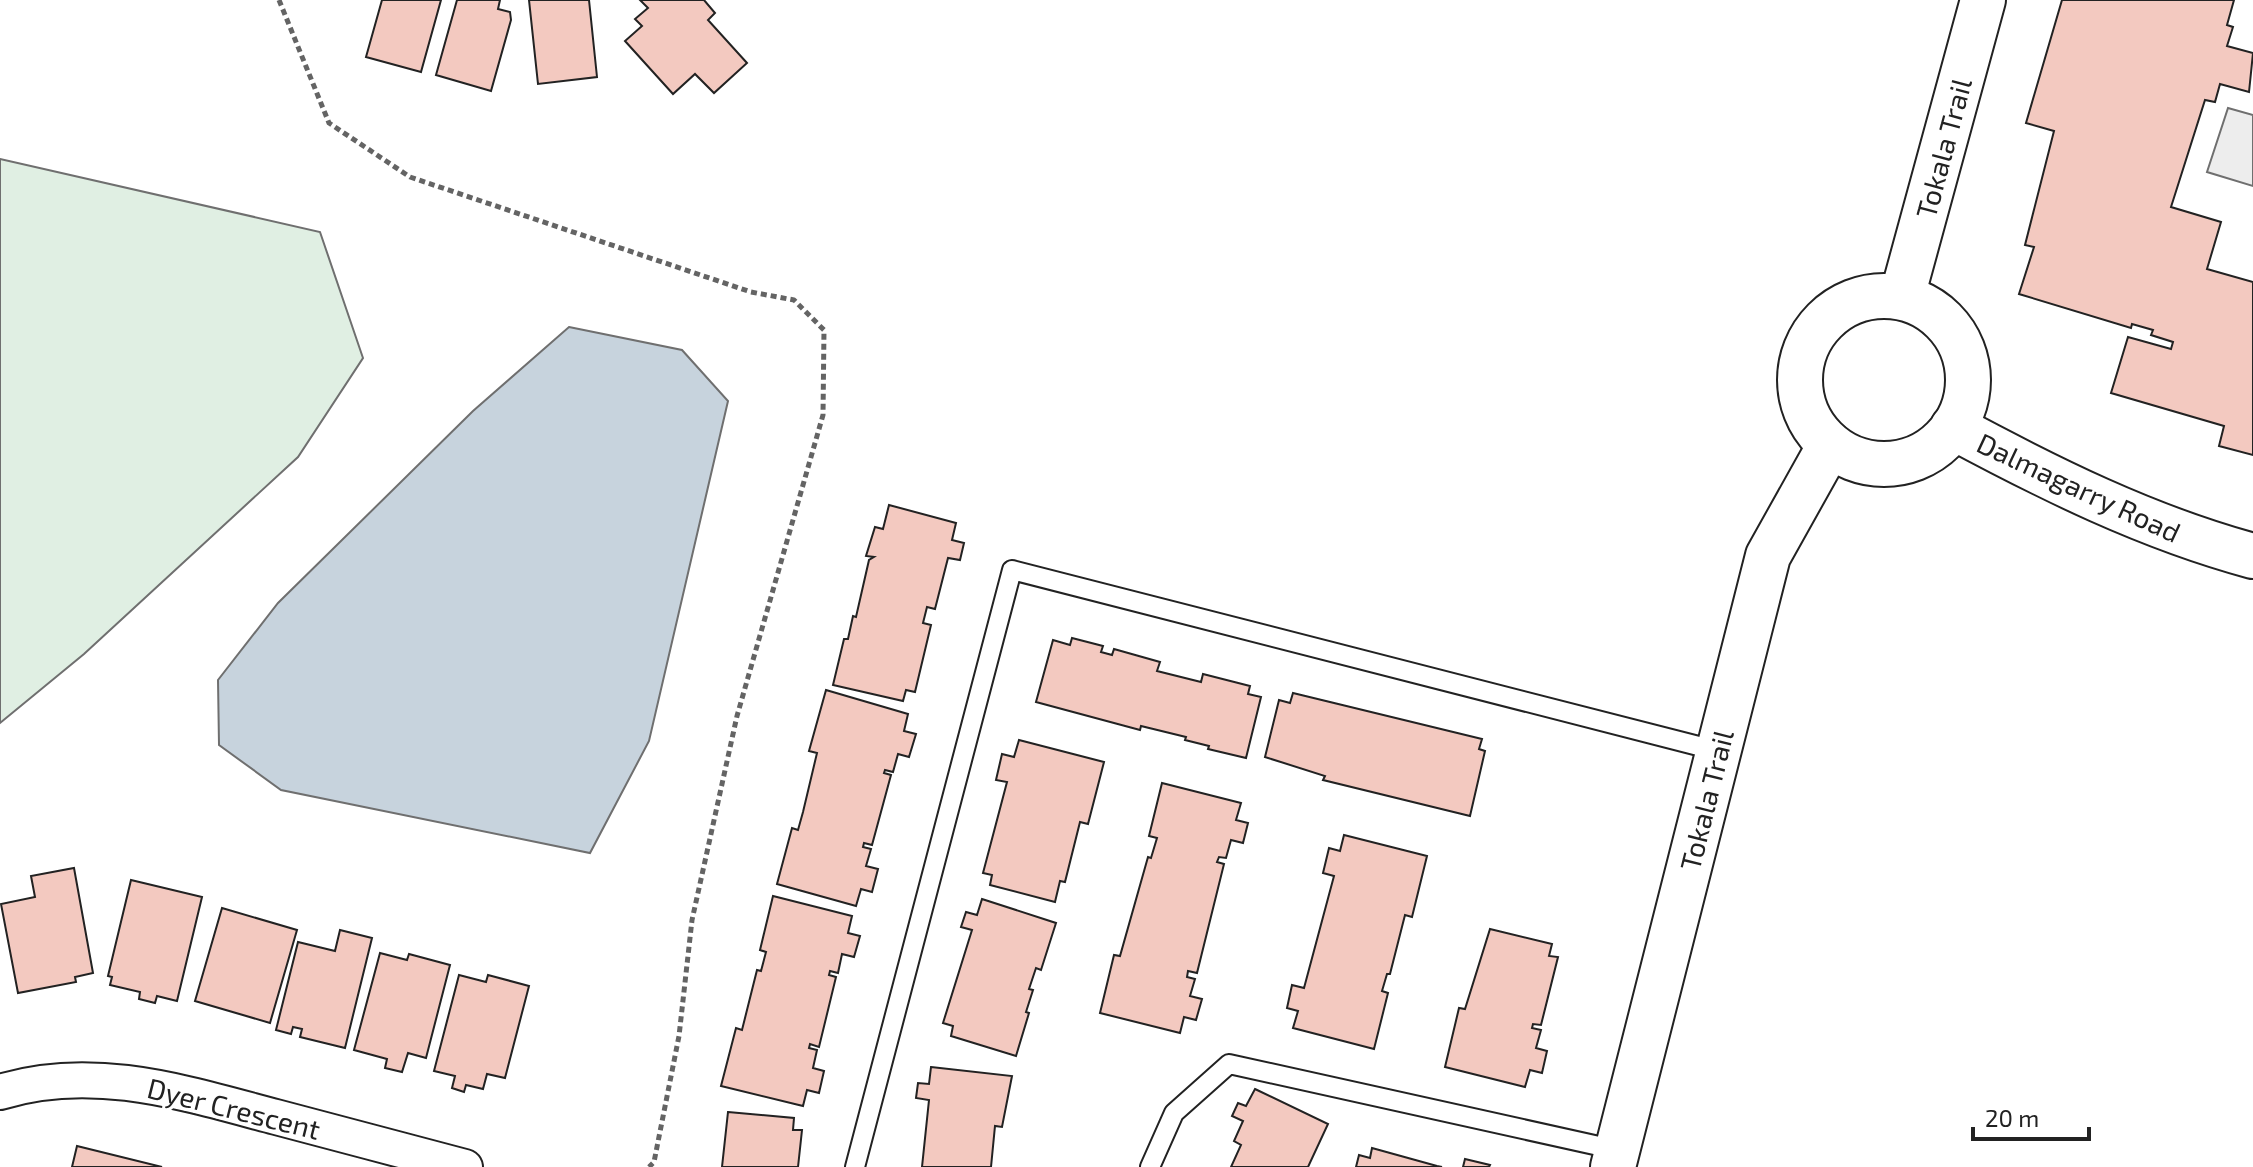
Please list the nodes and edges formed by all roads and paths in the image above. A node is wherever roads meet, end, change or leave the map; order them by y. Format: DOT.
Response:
graph roads {
  1 [pos="279,0"];
  2 [pos="1983,0"];
  3 [pos="1902,297"];
  4 [pos="1953,427"];
  5 [pos="1830,445"];
  6 [pos="2253,556"];
  7 [pos="1718,751"];
  8 [pos="0,1092"];
  9 [pos="1615,1159"];
  10 [pos="465,1167"];
  11 [pos="649,1167"];
  12 [pos="855,1167"];
  13 [pos="1150,1167"];
  1 -- 11 [label="path"];
  2 -- 3 [label="street, Tokala Trail"];
  3 -- 4 [label="street"];
  3 -- 5 [label="street"];
  4 -- 5 [label="street"];
  4 -- 6 [label="street, Dalmagarry Road"];
  5 -- 7 [label="street, Tokala Trail"];
  7 -- 9 [label="street, Tokala Trail"];
  7 -- 12 [label="lane"];
  8 -- 10 [label="street, Dyer Crescent"];
  9 -- 13 [label="lane"];
}
